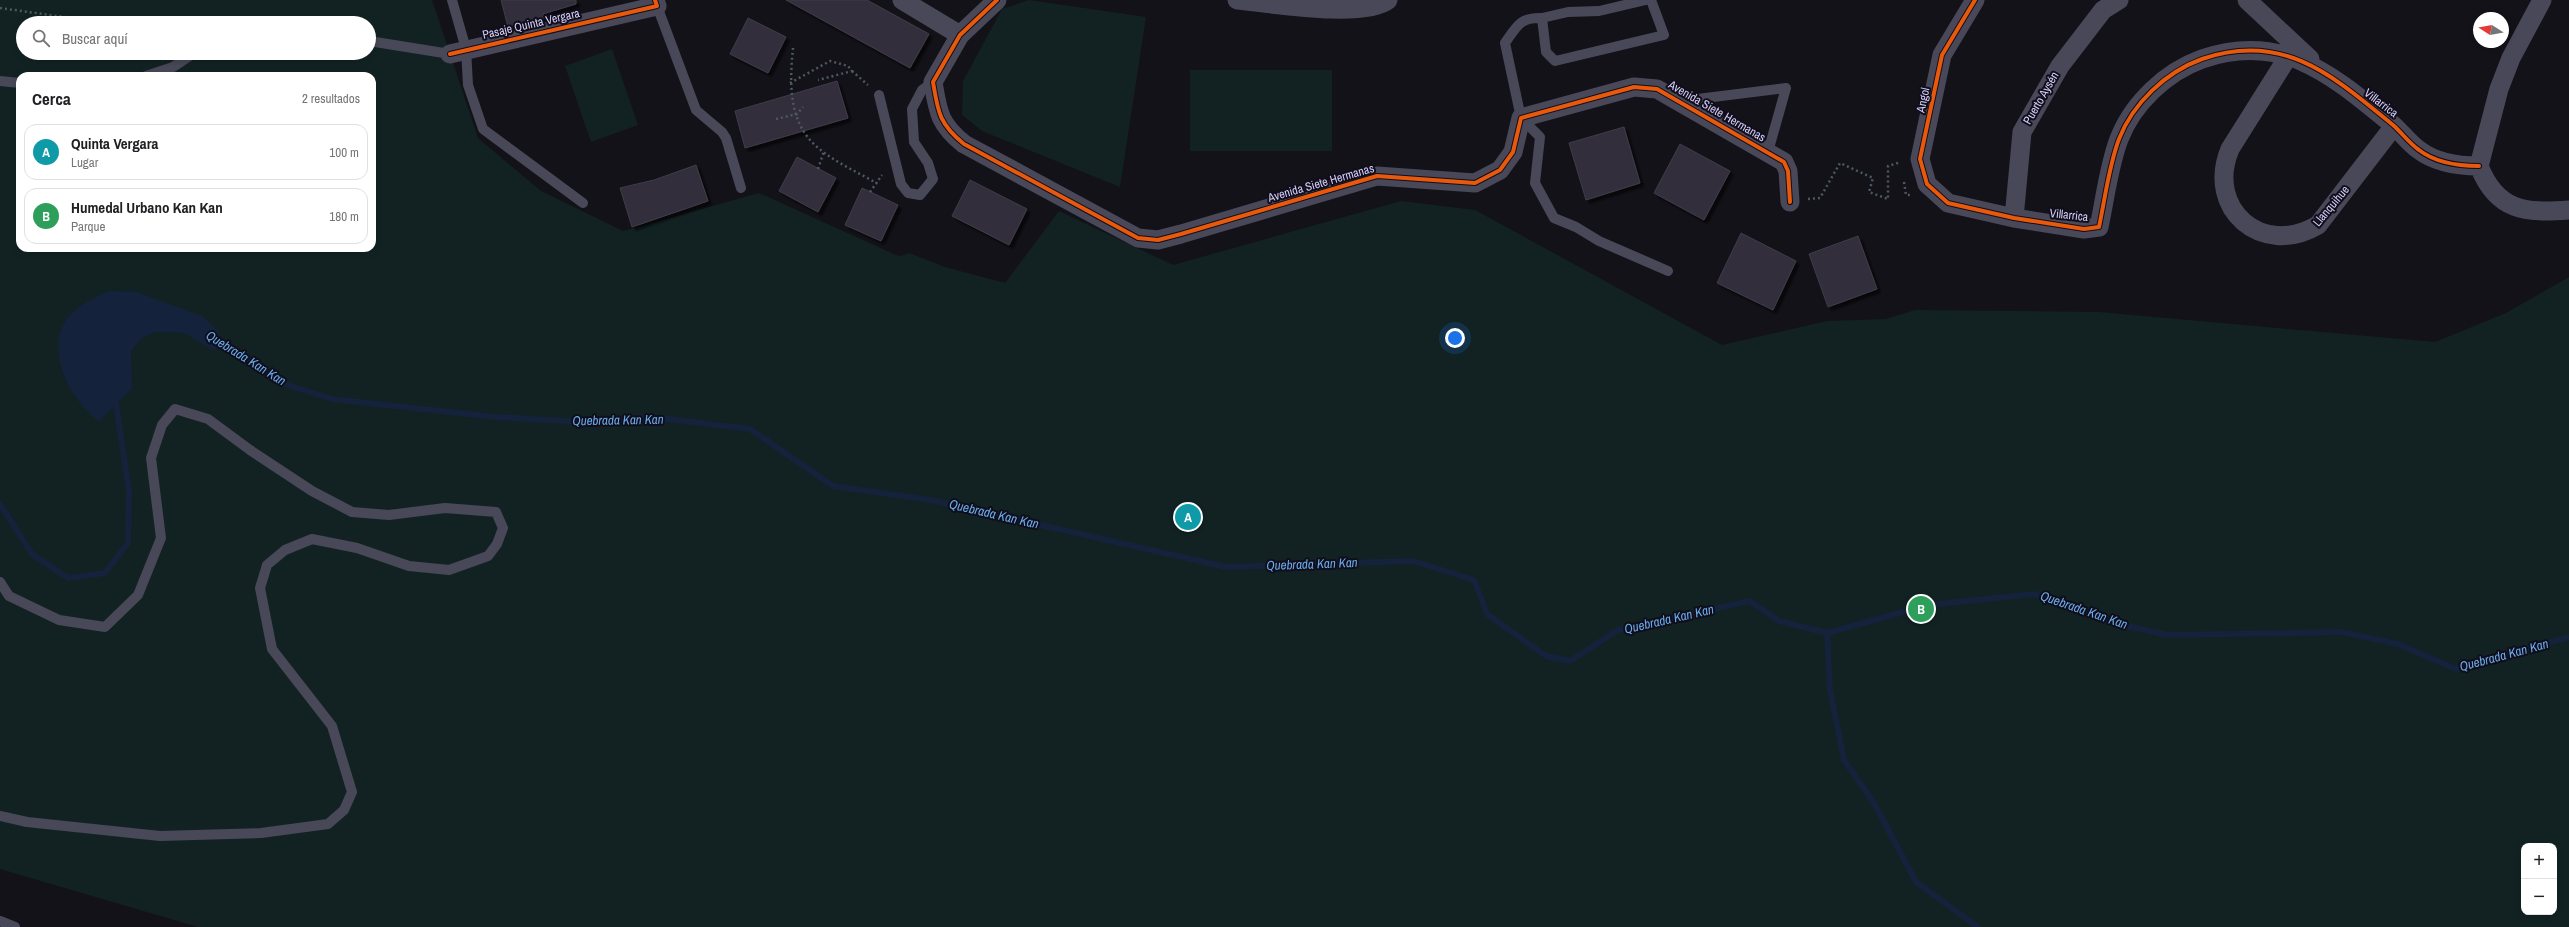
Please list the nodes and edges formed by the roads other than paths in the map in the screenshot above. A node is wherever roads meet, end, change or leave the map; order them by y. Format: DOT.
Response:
graph roads {
  1 [pos="452,0"];
  2 [pos="902,0"];
  3 [pos="997,0"];
  4 [pos="1236,0"];
  5 [pos="1388,0"];
  6 [pos="1646,0"];
  7 [pos="1651,0"];
  8 [pos="1975,0"];
  9 [pos="2119,0"];
  10 [pos="2247,0"];
  11 [pos="2542,0"];
  12 [pos="656,3"];
  13 [pos="1542,18"];
  14 [pos="960,35"];
  15 [pos="376,42"];
  16 [pos="458,51"];
  17 [pos="2289,55"];
  18 [pos="184,60"];
  19 [pos="158,72"];
  20 [pos="2324,73"];
  21 [pos="0,81"];
  22 [pos="933,82"];
  23 [pos="16,83"];
  24 [pos="879,95"];
  25 [pos="1679,101"];
  26 [pos="1521,118"];
  27 [pos="2394,126"];
  28 [pos="1768,152"];
  29 [pos="2479,166"];
  30 [pos="741,188"];
  31 [pos="1790,202"];
  32 [pos="1948,202"];
  33 [pos="583,203"];
  34 [pos="2569,210"];
  35 [pos="2014,218"];
  36 [pos="1668,271"];
  37 [pos="0,582"];
  38 [pos="0,816"];
  39 [pos="0,921"];
  40 [pos="15,927"];
  1 -- 16 [label="lane"];
  2 -- 14 [label="street"];
  3 -- 14 [label="street"];
  4 -- 5 [label="street"];
  6 -- 13 [label="lane"];
  7 -- 13 [label="lane"];
  8 -- 32 [label="street, Angol"];
  9 -- 35 [label="street, Puerto Aysén"];
  10 -- 20 [label="street"];
  11 -- 29 [label="street"];
  12 -- 16 [label="street, Pasaje Quinta Vergara"];
  12 -- 30 [label="lane"];
  13 -- 26 [label="lane"];
  14 -- 22 [label="street"];
  15 -- 16 [label="lane"];
  16 -- 33 [label="lane"];
  17 -- 20 [label="street, Villarrica"];
  17 -- 27 [label="street, Llanquihue"];
  17 -- 35 [label="street, Villarrica"];
  18 -- 19 [label="lane"];
  20 -- 27 [label="street, Villarrica"];
  21 -- 23 [label="lane"];
  22 -- 24 [label="lane"];
  22 -- 26 [label="street, Avenida Siete Hermanas"];
  25 -- 26 [label="street, Avenida Siete Hermanas"];
  25 -- 28 [label="street, Avenida Siete Hermanas"];
  25 -- 28 [label="lane"];
  26 -- 36 [label="lane"];
  27 -- 29 [label="street, Villarrica"];
  28 -- 31 [label="street, Avenida Siete Hermanas"];
  29 -- 34 [label="street"];
  32 -- 35 [label="street, Villarrica"];
  37 -- 38 [label="lane"];
  39 -- 40 [label="lane"];
}
